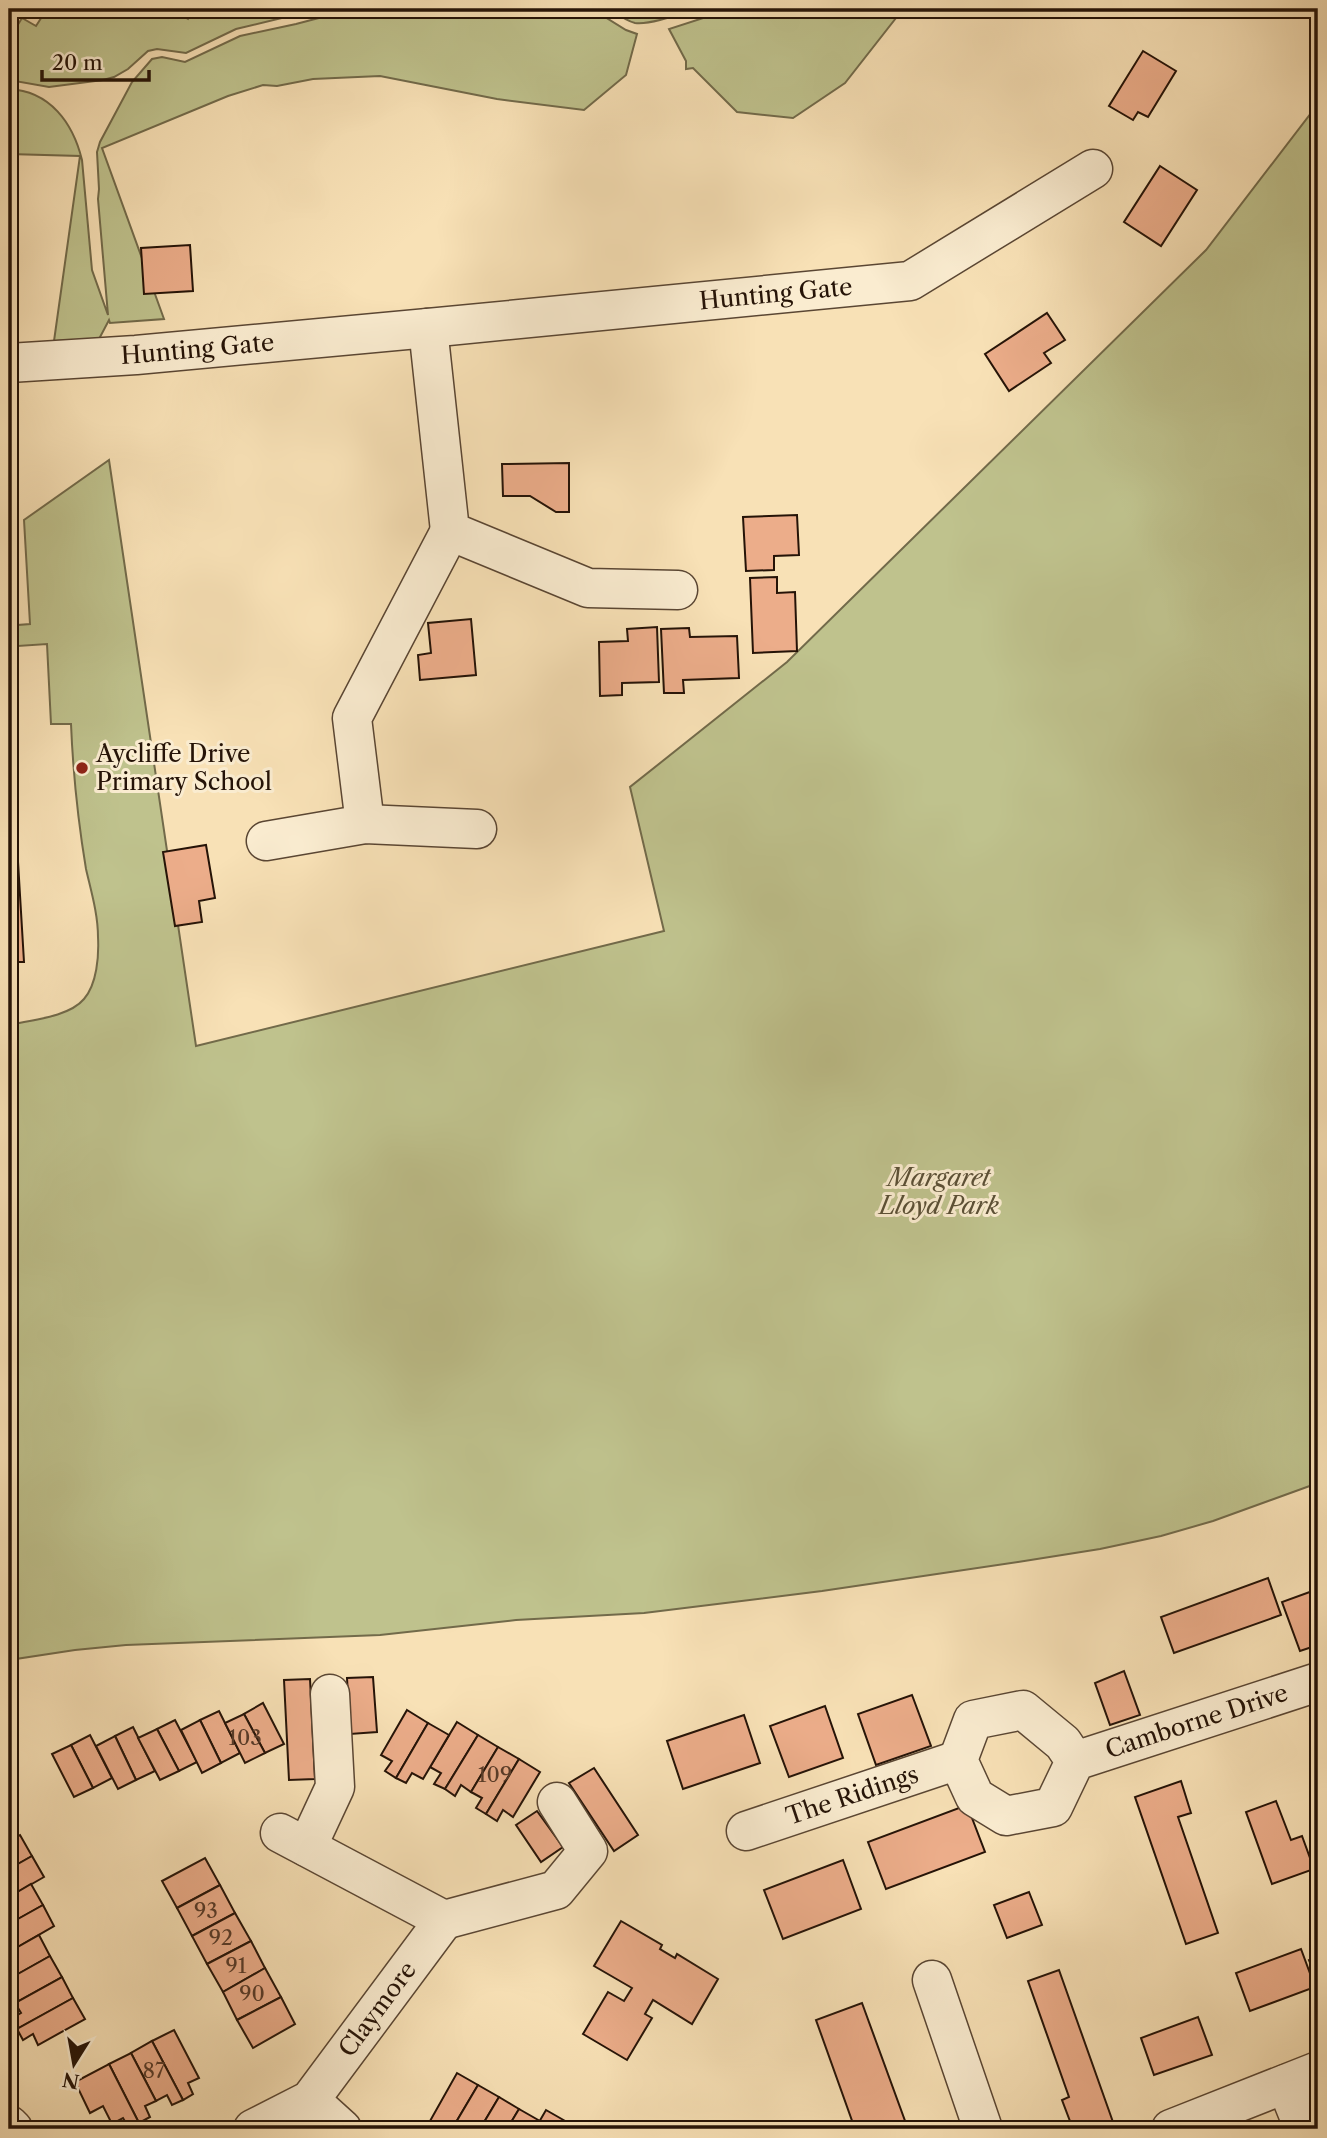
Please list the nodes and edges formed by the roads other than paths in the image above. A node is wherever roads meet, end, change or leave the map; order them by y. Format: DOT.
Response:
graph roads {
  1 [pos="1093,169"];
  2 [pos="428,328"];
  3 [pos="9,363"];
  4 [pos="450,531"];
  5 [pos="678,590"];
  6 [pos="365,824"];
  7 [pos="477,829"];
  8 [pos="266,841"];
  9 [pos="1318,1682"];
  10 [pos="330,1693"];
  11 [pos="958,1760"];
  12 [pos="1075,1761"];
  13 [pos="557,1802"];
  14 [pos="746,1831"];
  15 [pos="444,1920"];
  16 [pos="932,1980"];
  17 [pos="1302,2078"];
  18 [pos="310,2100"];
  19 [pos="9,2125"];
  20 [pos="13,2129"];
  21 [pos="253,2129"];
  22 [pos="342,2129"];
  23 [pos="983,2129"];
  24 [pos="1171,2129"];
  25 [pos="1304,2129"];
  1 -- 2 [label="street, Hunting Gate"];
  2 -- 3 [label="street, Hunting Gate"];
  2 -- 4 [label="street"];
  4 -- 5 [label="street"];
  4 -- 6 [label="street"];
  6 -- 7 [label="street"];
  6 -- 8 [label="street"];
  9 -- 12 [label="street, Camborne Drive"];
  10 -- 15 [label="street"];
  11 -- 12 [label="street, Camborne Drive"];
  11 -- 12 [label="street, Camborne Drive"];
  11 -- 14 [label="street, The Ridings"];
  13 -- 15 [label="street"];
  15 -- 18 [label="street, Claymore"];
  16 -- 23 [label="street"];
  17 -- 24 [label="street"];
  17 -- 25 [label="street"];
  18 -- 21 [label="street, Claymore"];
  18 -- 22 [label="street"];
  19 -- 20 [label="street"];
}
